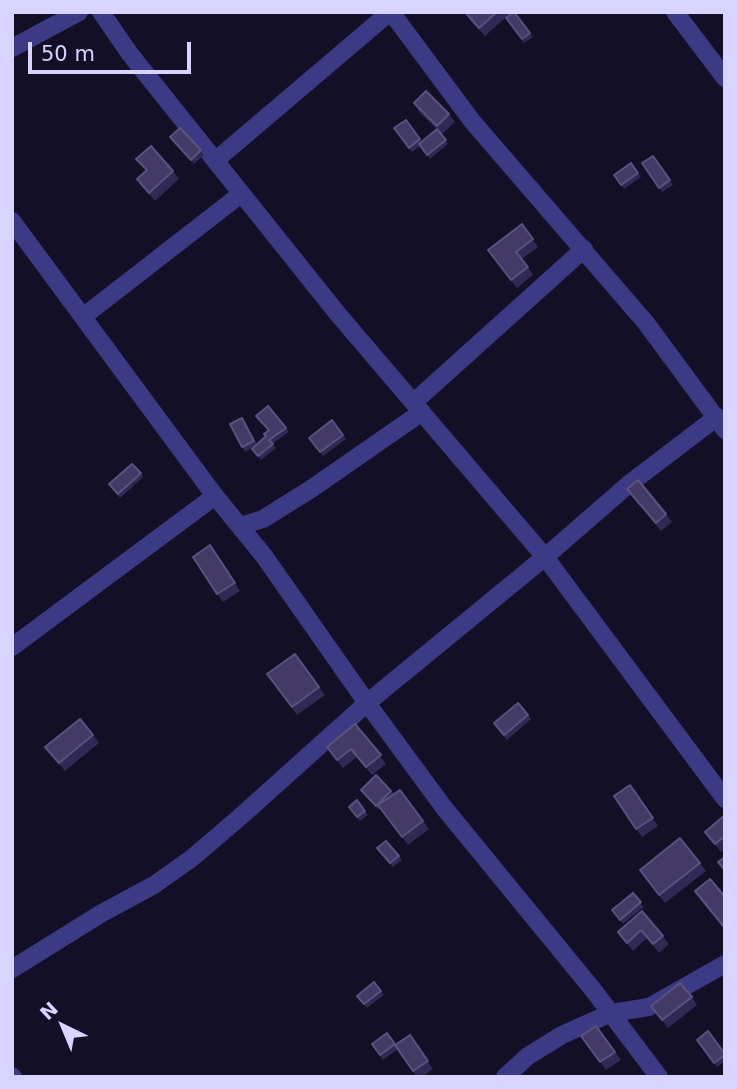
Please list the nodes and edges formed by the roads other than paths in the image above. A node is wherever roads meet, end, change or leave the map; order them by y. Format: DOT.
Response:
graph roads {
  1 [pos="79,12"];
  2 [pos="101,12"];
  3 [pos="391,12"];
  4 [pos="674,12"];
  5 [pos="12,48"];
  6 [pos="725,78"];
  7 [pos="216,160"];
  8 [pos="241,194"];
  9 [pos="12,221"];
  10 [pos="584,249"];
  11 [pos="83,316"];
  12 [pos="418,407"];
  13 [pos="721,424"];
  14 [pos="215,496"];
  15 [pos="240,527"];
  16 [pos="545,557"];
  17 [pos="12,648"];
  18 [pos="367,703"];
  19 [pos="725,799"];
  20 [pos="725,964"];
  21 [pos="12,970"];
  22 [pos="611,1013"];
  23 [pos="505,1077"];
  24 [pos="659,1077"];
  1 -- 5 [label="street"];
  2 -- 7 [label="street"];
  3 -- 7 [label="street"];
  3 -- 10 [label="street"];
  4 -- 6 [label="street"];
  7 -- 8 [label="street"];
  8 -- 11 [label="street"];
  8 -- 12 [label="street"];
  9 -- 11 [label="street"];
  10 -- 12 [label="street"];
  10 -- 13 [label="street"];
  11 -- 14 [label="street"];
  12 -- 15 [label="street"];
  12 -- 16 [label="street"];
  13 -- 16 [label="street"];
  14 -- 15 [label="street"];
  14 -- 17 [label="street"];
  15 -- 18 [label="street"];
  16 -- 18 [label="street"];
  16 -- 19 [label="street"];
  18 -- 21 [label="street"];
  18 -- 22 [label="street"];
  20 -- 22 [label="street"];
  22 -- 23 [label="street"];
  22 -- 24 [label="street"];
}
